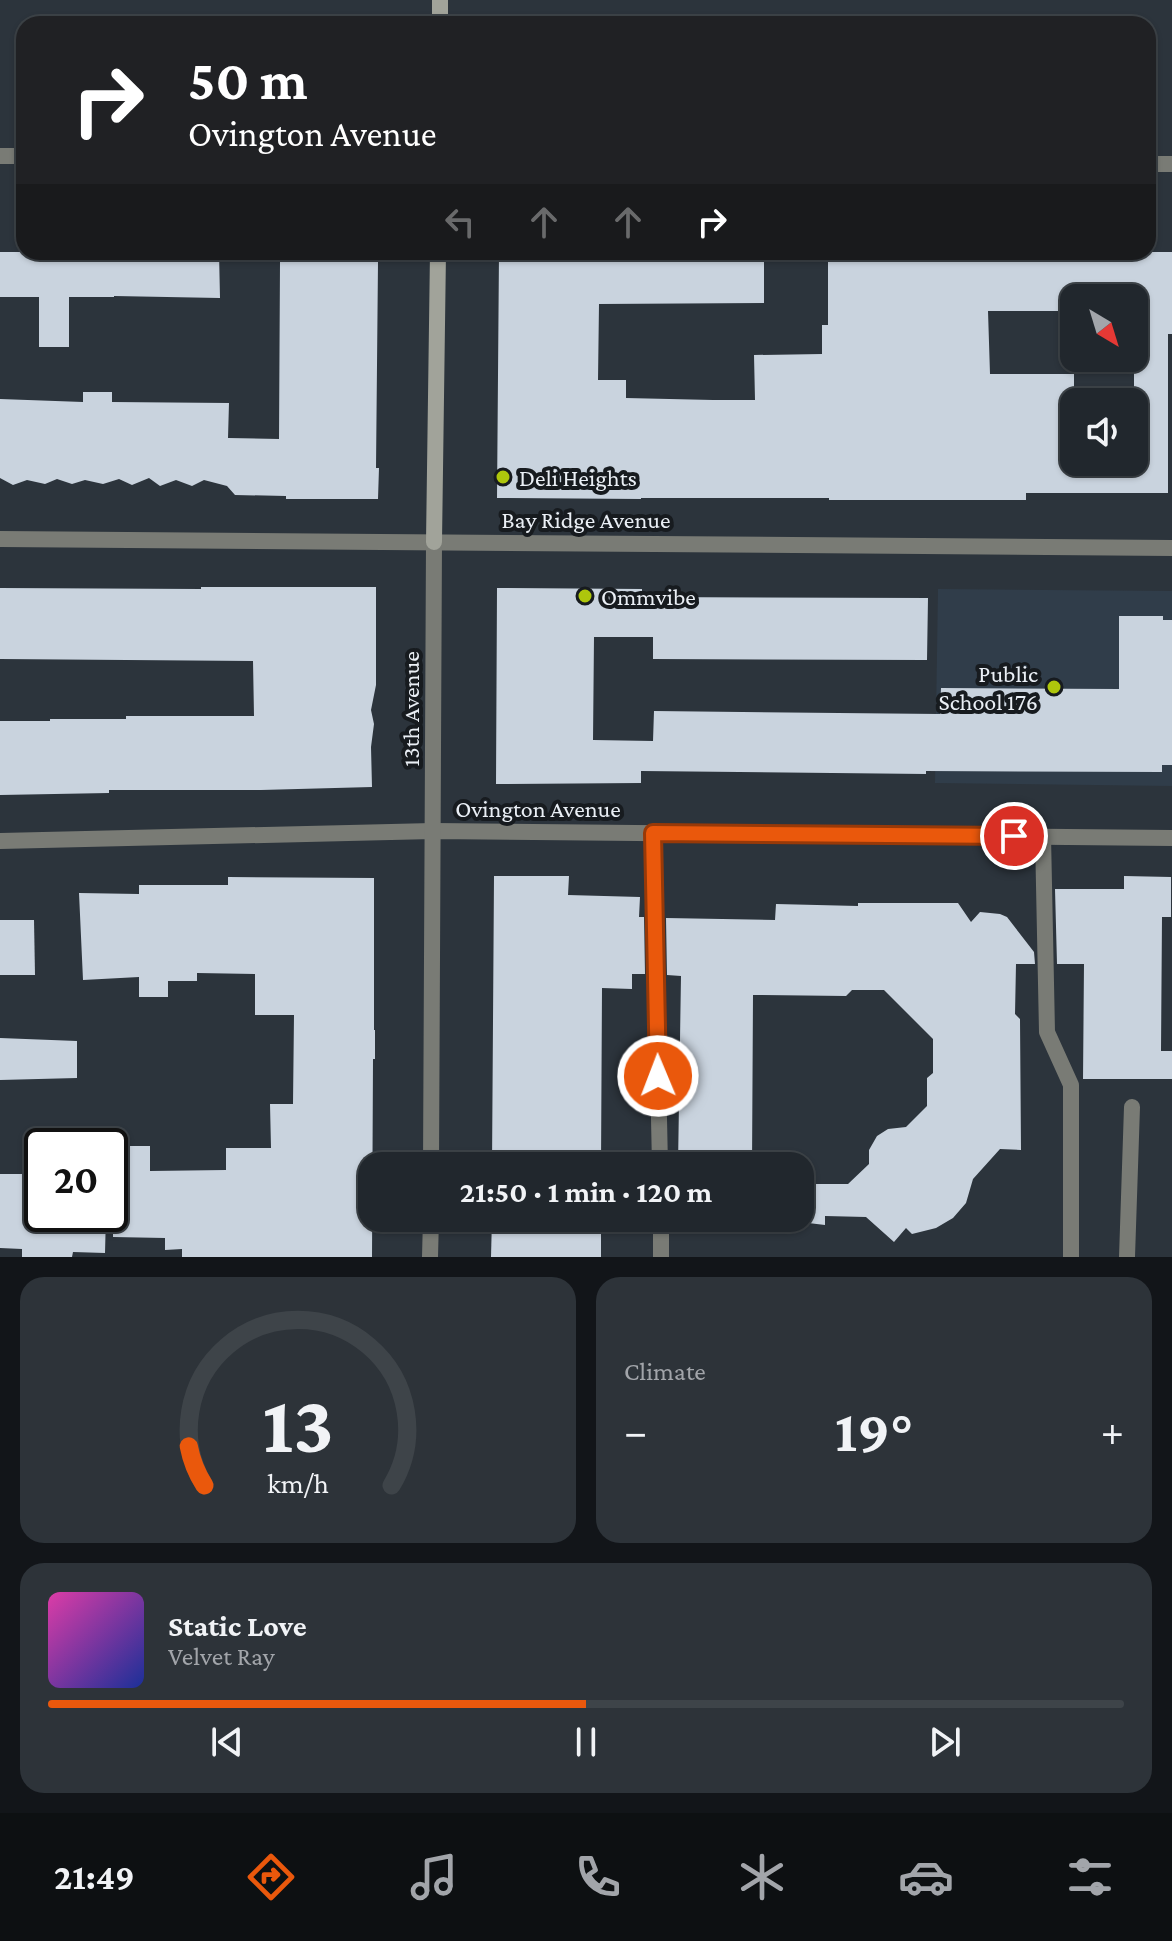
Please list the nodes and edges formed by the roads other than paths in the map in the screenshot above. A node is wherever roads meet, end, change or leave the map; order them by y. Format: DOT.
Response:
graph roads {
  1 [pos="438,260"];
  2 [pos="0,539"];
  3 [pos="434,542"];
  4 [pos="1172,548"];
  5 [pos="433,831"];
  6 [pos="653,833"];
  7 [pos="1043,836"];
  8 [pos="1172,838"];
  9 [pos="0,841"];
  10 [pos="1132,1107"];
  11 [pos="431,1152"];
  12 [pos="660,1152"];
  13 [pos="431,1232"];
  14 [pos="661,1232"];
  15 [pos="430,1257"];
  16 [pos="661,1257"];
  17 [pos="1071,1257"];
  18 [pos="1127,1257"];
  1 -- 3 [label="main road, 13th Avenue"];
  2 -- 3 [label="street, Bay Ridge Avenue"];
  3 -- 4 [label="street, Bay Ridge Avenue"];
  3 -- 5 [label="street, 13th Avenue"];
  5 -- 6 [label="street, Ovington Avenue"];
  5 -- 9 [label="street, Ovington Avenue"];
  5 -- 11 [label="street, 13th Avenue"];
  6 -- 7 [label="street, Ovington Avenue"];
  6 -- 12 [label="street"];
  7 -- 8 [label="street, Ovington Avenue"];
  7 -- 17 [label="street"];
  10 -- 18 [label="street"];
  13 -- 15 [label="street"];
  14 -- 16 [label="street"];
}
